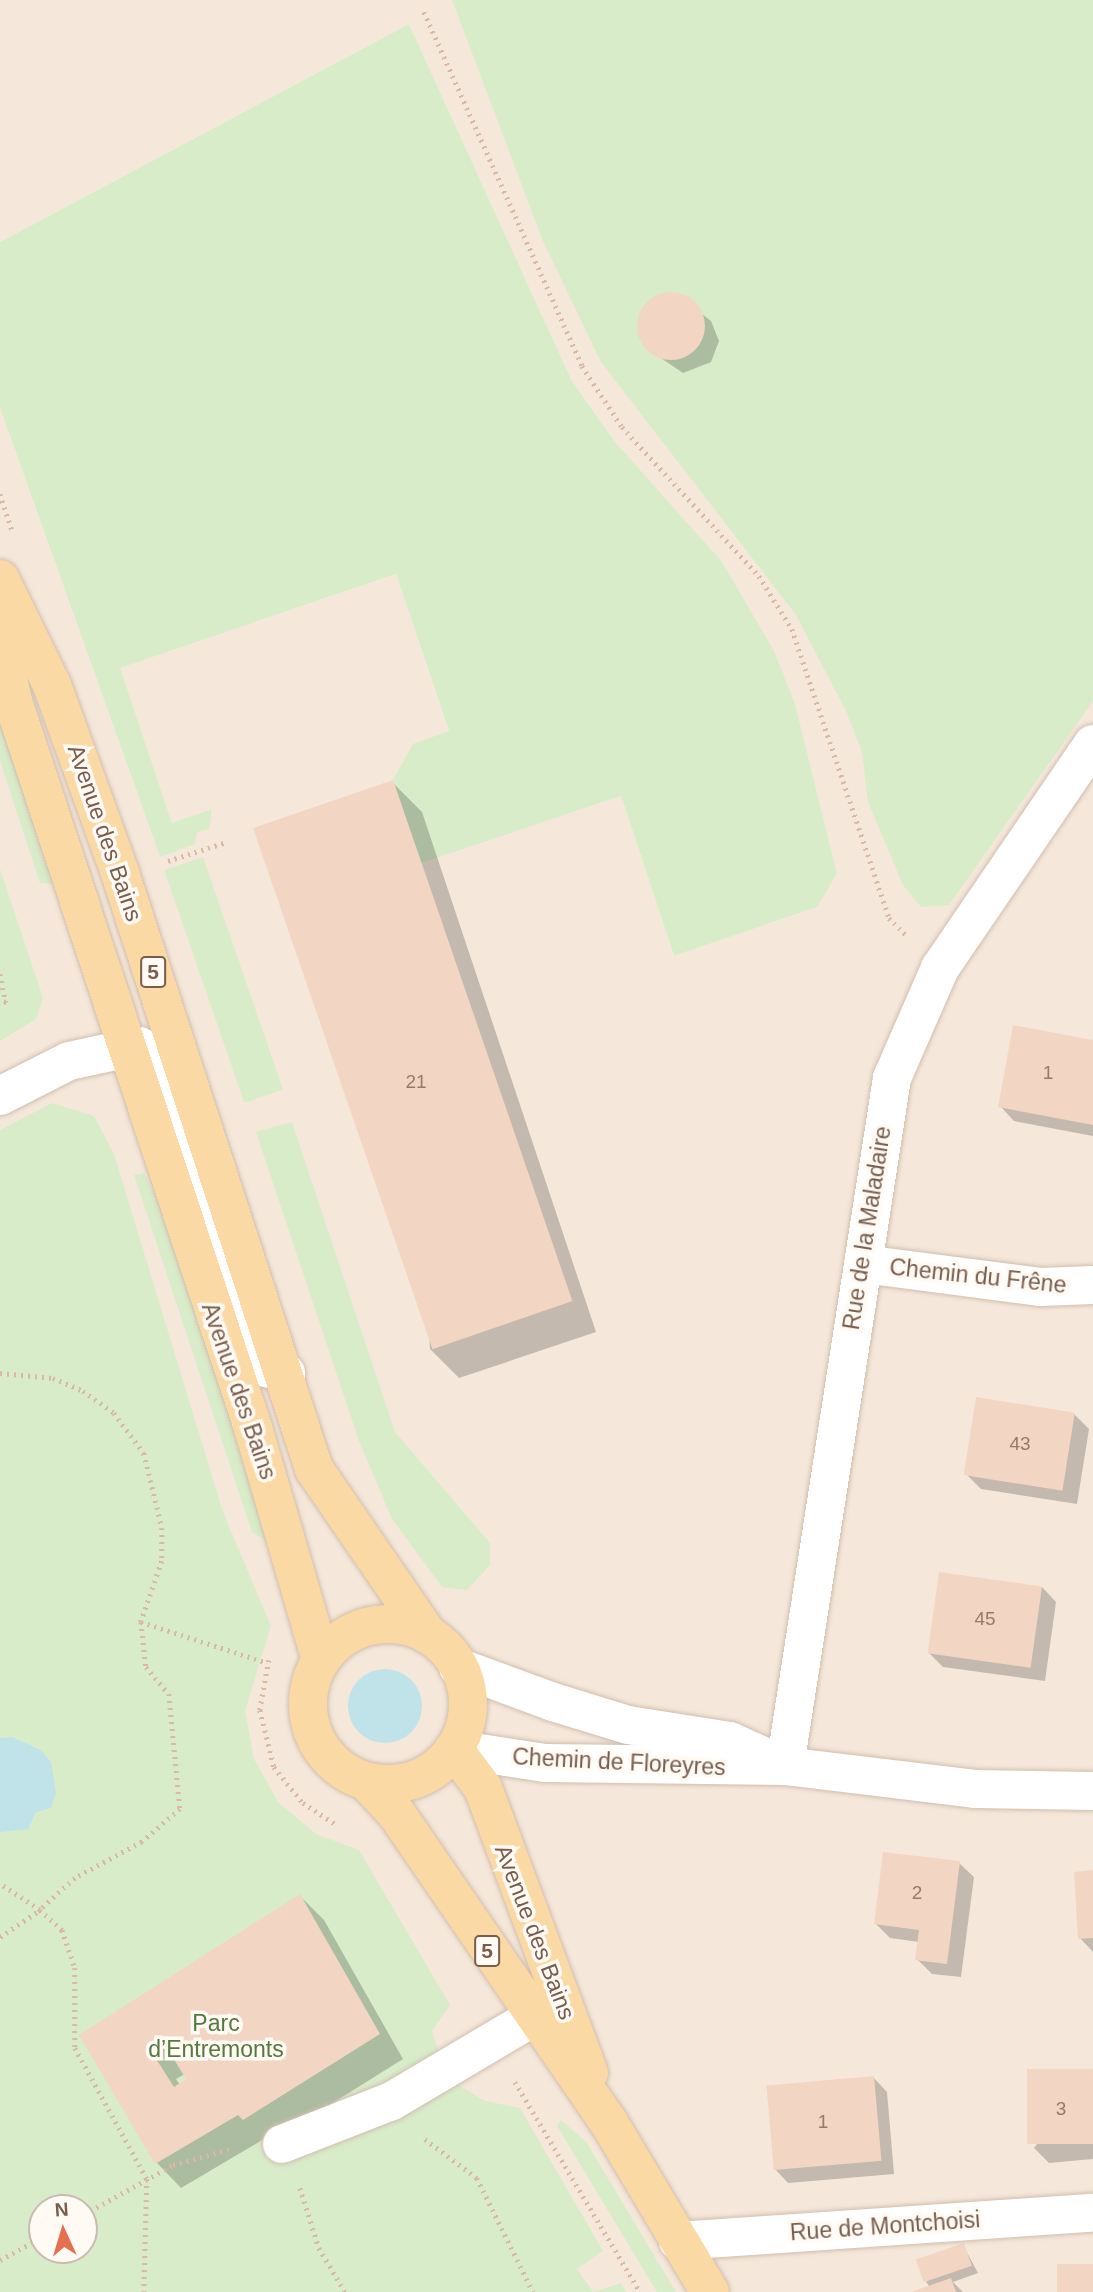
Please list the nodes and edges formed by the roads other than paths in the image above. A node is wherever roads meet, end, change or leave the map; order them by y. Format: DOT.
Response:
graph roads {
  1 [pos="0,579"];
  2 [pos="0,641"];
  3 [pos="1093,744"];
  4 [pos="124,1044"];
  5 [pos="0,1096"];
  6 [pos="863,1264"];
  7 [pos="1093,1285"];
  8 [pos="286,1373"];
  9 [pos="428,1635"];
  10 [pos="320,1660"];
  11 [pos="458,1667"];
  12 [pos="454,1749"];
  13 [pos="785,1766"];
  14 [pos="367,1782"];
  15 [pos="1093,1791"];
  16 [pos="532,2018"];
  17 [pos="608,2121"];
  18 [pos="282,2144"];
  19 [pos="1093,2213"];
  20 [pos="678,2241"];
  21 [pos="710,2292"];
  1 -- 8 [label="main road, Avenue des Bains / 5"];
  2 -- 4 [label="main road, Avenue des Bains / 5"];
  3 -- 6 [label="street, Rue de la Maladaire"];
  4 -- 5 [label="street"];
  4 -- 8 [label="street, Avenue des Bains"];
  4 -- 10 [label="main road, Avenue des Bains / 5"];
  6 -- 7 [label="street, Chemin du Frêne"];
  6 -- 13 [label="street, Rue de la Maladaire"];
  8 -- 9 [label="main road, Avenue des Bains / 5"];
  9 -- 10 [label="main road"];
  9 -- 11 [label="main road"];
  10 -- 14 [label="main road"];
  11 -- 12 [label="main road"];
  11 -- 13 [label="street, Chemin de Floreyres"];
  12 -- 13 [label="street, Chemin de Floreyres"];
  12 -- 14 [label="main road"];
  12 -- 17 [label="main road, Avenue des Bains / 5"];
  13 -- 15 [label="street, Chemin de Floreyres"];
  14 -- 16 [label="main road, Avenue des Bains / 5"];
  16 -- 17 [label="main road, Avenue des Bains / 5"];
  16 -- 18 [label="street"];
  17 -- 20 [label="main road, Avenue des Bains / 5"];
  19 -- 20 [label="street, Rue de Montchoisi"];
  20 -- 21 [label="main road, Avenue des Bains / 5"];
}
